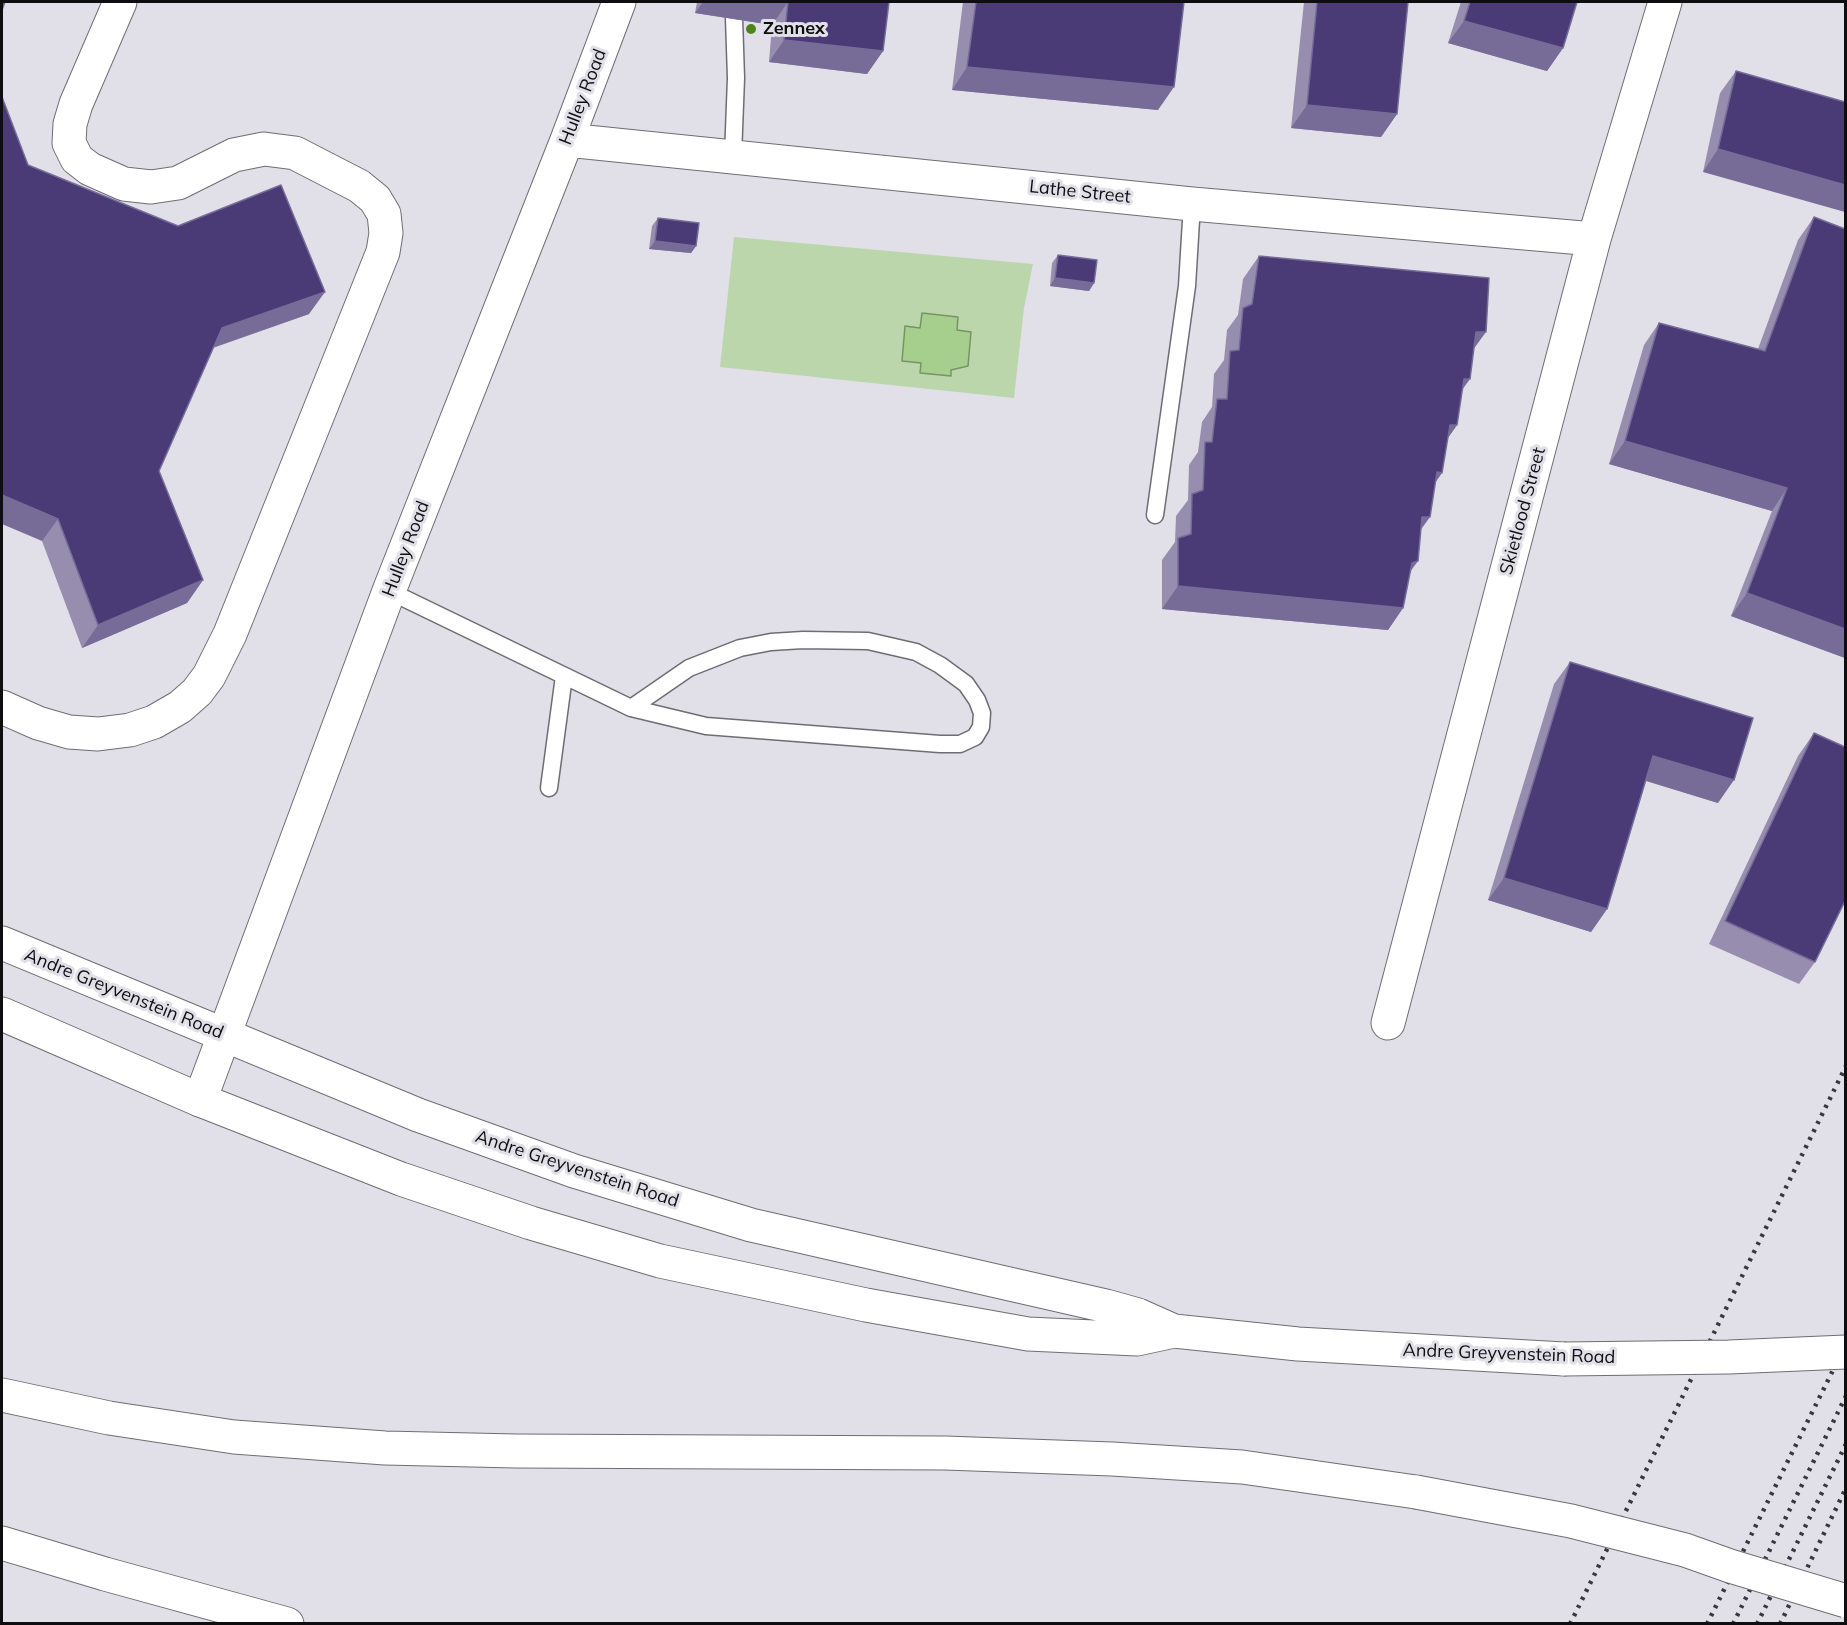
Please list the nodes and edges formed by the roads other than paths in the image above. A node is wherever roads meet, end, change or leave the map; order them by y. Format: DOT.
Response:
graph roads {
  1 [pos="120,2"];
  2 [pos="619,2"];
  3 [pos="1665,2"];
  4 [pos="734,18"];
  5 [pos="567,140"];
  6 [pos="733,156"];
  7 [pos="1192,204"];
  8 [pos="1594,239"];
  9 [pos="1155,515"];
  10 [pos="389,591"];
  11 [pos="564,676"];
  12 [pos="2,707"];
  13 [pos="631,708"];
  14 [pos="549,788"];
  15 [pos="2,943"];
  16 [pos="2,1014"];
  17 [pos="1388,1023"];
  18 [pos="226,1036"];
  19 [pos="201,1100"];
  20 [pos="1174,1331"];
  21 [pos="1845,1352"];
  22 [pos="2,1395"];
  23 [pos="2,1543"];
  24 [pos="1845,1601"];
  25 [pos="287,1623"];
  1 -- 12 [label="main road"];
  2 -- 5 [label="main road, Hulley Road"];
  3 -- 8 [label="main road, Skietlood Street"];
  4 -- 6 [label="lane"];
  5 -- 6 [label="main road, Lathe Street"];
  5 -- 10 [label="main road, Hulley Road"];
  6 -- 7 [label="main road, Lathe Street"];
  7 -- 8 [label="main road, Lathe Street"];
  7 -- 9 [label="lane"];
  8 -- 17 [label="main road, Skietlood Street"];
  10 -- 11 [label="lane"];
  10 -- 18 [label="main road, Hulley Road"];
  11 -- 13 [label="lane"];
  11 -- 14 [label="lane"];
  13 -- 13 [label="lane"];
  15 -- 18 [label="main road, Andre Greyvenstein Road"];
  16 -- 19 [label="main road, Andre Greyvenstein Road"];
  18 -- 19 [label="main road, Hulley Road"];
  18 -- 20 [label="main road, Andre Greyvenstein Road"];
  19 -- 20 [label="main road, Andre Greyvenstein Road"];
  20 -- 21 [label="main road, Andre Greyvenstein Road, bridge"];
  22 -- 24 [label="main road, bridge"];
  23 -- 25 [label="main road"];
}
